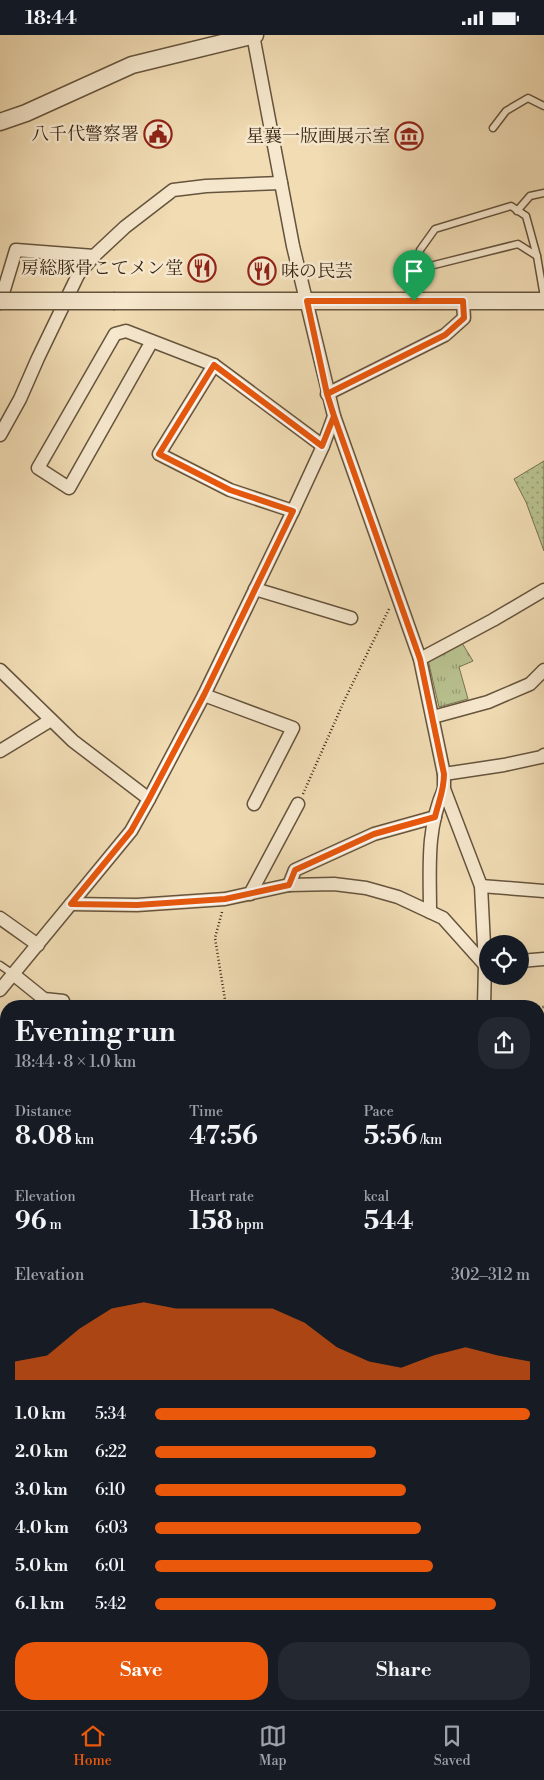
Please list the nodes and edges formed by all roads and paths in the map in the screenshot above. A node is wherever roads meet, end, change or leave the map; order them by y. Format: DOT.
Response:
graph roads {
  1 [pos="254,35"];
  2 [pos="544,106"];
  3 [pos="0,122"];
  4 [pos="493,127"];
  5 [pos="281,183"];
  6 [pos="544,193"];
  7 [pos="518,211"];
  8 [pos="94,256"];
  9 [pos="537,256"];
  10 [pos="418,269"];
  11 [pos="544,297"];
  12 [pos="307,301"];
  13 [pos="414,301"];
  14 [pos="463,301"];
  15 [pos="544,301"];
  16 [pos="0,302"];
  17 [pos="152,341"];
  18 [pos="214,365"];
  19 [pos="327,394"];
  20 [pos="334,416"];
  21 [pos="0,435"];
  22 [pos="322,446"];
  23 [pos="293,511"];
  24 [pos="255,589"];
  25 [pos="544,590"];
  26 [pos="397,593"];
  27 [pos="351,618"];
  28 [pos="420,659"];
  29 [pos="0,670"];
  30 [pos="544,670"];
  31 [pos="204,695"];
  32 [pos="433,717"];
  33 [pos="51,720"];
  34 [pos="0,751"];
  35 [pos="544,755"];
  36 [pos="444,774"];
  37 [pos="444,789"];
  38 [pos="149,799"];
  39 [pos="254,803"];
  40 [pos="298,805"];
  41 [pos="435,817"];
  42 [pos="289,885"];
  43 [pos="481,886"];
  44 [pos="544,891"];
  45 [pos="250,894"];
  46 [pos="225,899"];
  47 [pos="71,904"];
  48 [pos="430,912"];
  49 [pos="0,918"];
  50 [pos="484,935"];
  51 [pos="38,945"];
  52 [pos="479,957"];
  53 [pos="544,959"];
  54 [pos="529,960"];
  55 [pos="0,965"];
  56 [pos="13,974"];
  57 [pos="485,985"];
  58 [pos="0,990"];
  59 [pos="54,1000"];
  60 [pos="225,1000"];
  61 [pos="484,1000"];
  1 -- 3 [label="street"];
  1 -- 5 [label="street"];
  2 -- 4 [label="lane"];
  5 -- 8 [label="street"];
  5 -- 12 [label="street"];
  6 -- 7 [label="lane"];
  7 -- 9 [label="lane"];
  7 -- 10 [label="lane"];
  8 -- 16 [label="street"];
  8 -- 21 [label="street"];
  9 -- 10 [label="lane"];
  9 -- 11 [label="lane"];
  10 -- 13 [label="lane"];
  12 -- 13 [label="street"];
  12 -- 16 [label="street, bridge"];
  12 -- 19 [label="street"];
  13 -- 14 [label="street"];
  14 -- 15 [label="street"];
  14 -- 19 [label="street"];
  17 -- 17 [label="street"];
  17 -- 18 [label="street"];
  18 -- 22 [label="street"];
  18 -- 23 [label="street"];
  19 -- 20 [label="street"];
  20 -- 22 [label="street"];
  20 -- 26 [label="street"];
  22 -- 23 [label="street"];
  23 -- 24 [label="street"];
  24 -- 27 [label="street"];
  24 -- 31 [label="street"];
  25 -- 28 [label="street"];
  26 -- 28 [label="street"];
  26 -- 40 [label="path"];
  28 -- 32 [label="street"];
  29 -- 33 [label="street"];
  30 -- 32 [label="street"];
  31 -- 38 [label="street"];
  31 -- 39 [label="street"];
  32 -- 36 [label="street"];
  33 -- 34 [label="street"];
  33 -- 38 [label="street"];
  35 -- 36 [label="street"];
  36 -- 37 [label="street"];
  37 -- 41 [label="street"];
  37 -- 43 [label="street"];
  38 -- 47 [label="street"];
  40 -- 45 [label="street"];
  41 -- 42 [label="street"];
  41 -- 48 [label="street"];
  42 -- 45 [label="street"];
  42 -- 48 [label="street"];
  43 -- 44 [label="street"];
  43 -- 50 [label="street"];
  45 -- 46 [label="street"];
  46 -- 47 [label="street"];
  46 -- 60 [label="path"];
  47 -- 51 [label="street"];
  48 -- 52 [label="street"];
  49 -- 51 [label="street"];
  51 -- 56 [label="street"];
  53 -- 54 [label="street"];
  55 -- 56 [label="lane"];
  56 -- 58 [label="street"];
  56 -- 59 [label="street"];
  57 -- 61 [label="street"];
}
